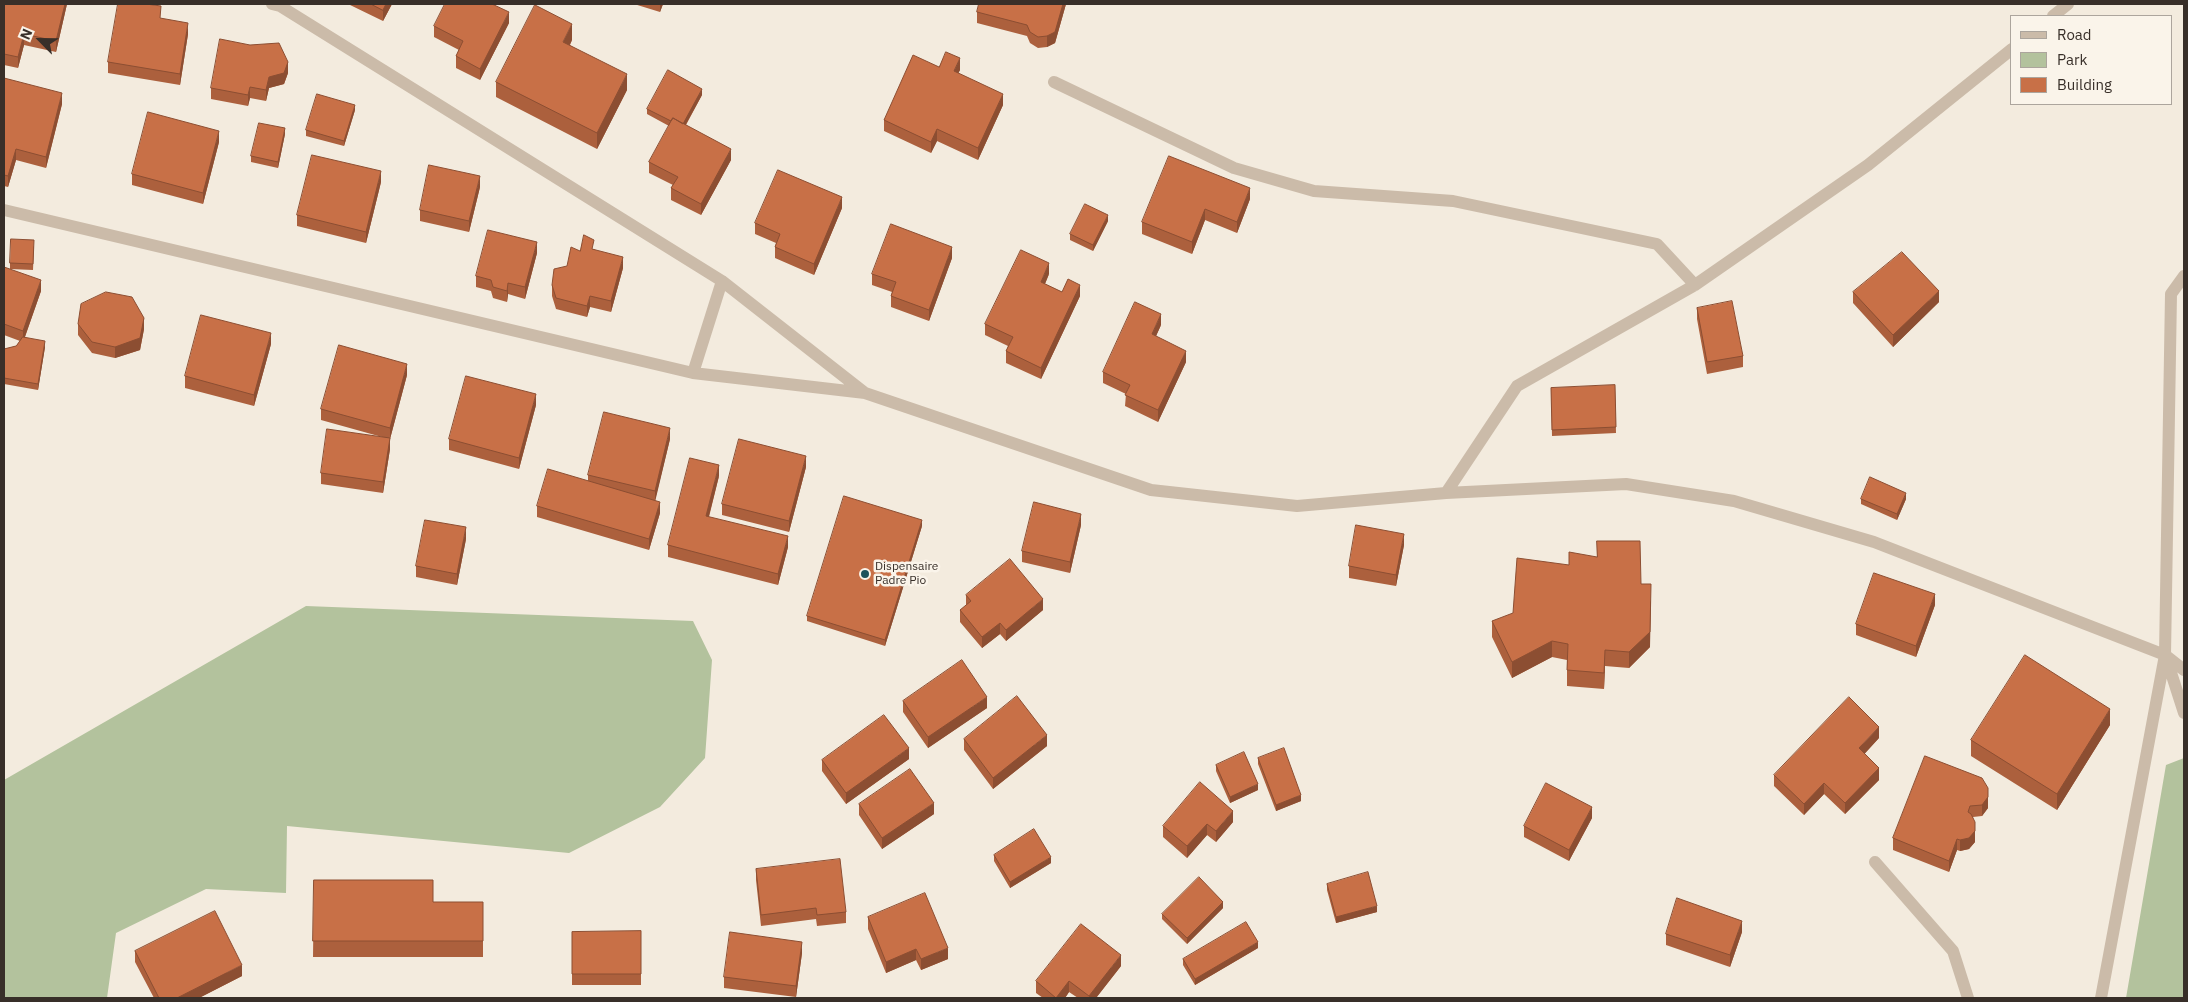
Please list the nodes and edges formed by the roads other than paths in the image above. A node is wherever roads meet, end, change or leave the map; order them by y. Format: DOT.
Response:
graph roads {
  1 [pos="272,4"];
  2 [pos="2068,4"];
  3 [pos="2054,15"];
  4 [pos="2010,51"];
  5 [pos="1054,82"];
  6 [pos="4,210"];
  7 [pos="2184,276"];
  8 [pos="722,281"];
  9 [pos="1695,285"];
  10 [pos="693,373"];
  11 [pos="865,392"];
  12 [pos="1446,492"];
  13 [pos="2165,654"];
  14 [pos="2184,670"];
  15 [pos="2184,713"];
  16 [pos="1875,862"];
  17 [pos="1968,998"];
  18 [pos="2101,998"];
  1 -- 8 [label="street"];
  2 -- 3 [label="street"];
  4 -- 9 [label="street"];
  5 -- 9 [label="street"];
  6 -- 10 [label="street"];
  7 -- 13 [label="street"];
  8 -- 10 [label="street"];
  8 -- 11 [label="street"];
  9 -- 12 [label="street"];
  10 -- 11 [label="street"];
  11 -- 12 [label="street"];
  12 -- 13 [label="street"];
  13 -- 14 [label="street"];
  13 -- 15 [label="street"];
  13 -- 18 [label="street"];
  16 -- 17 [label="street"];
}
